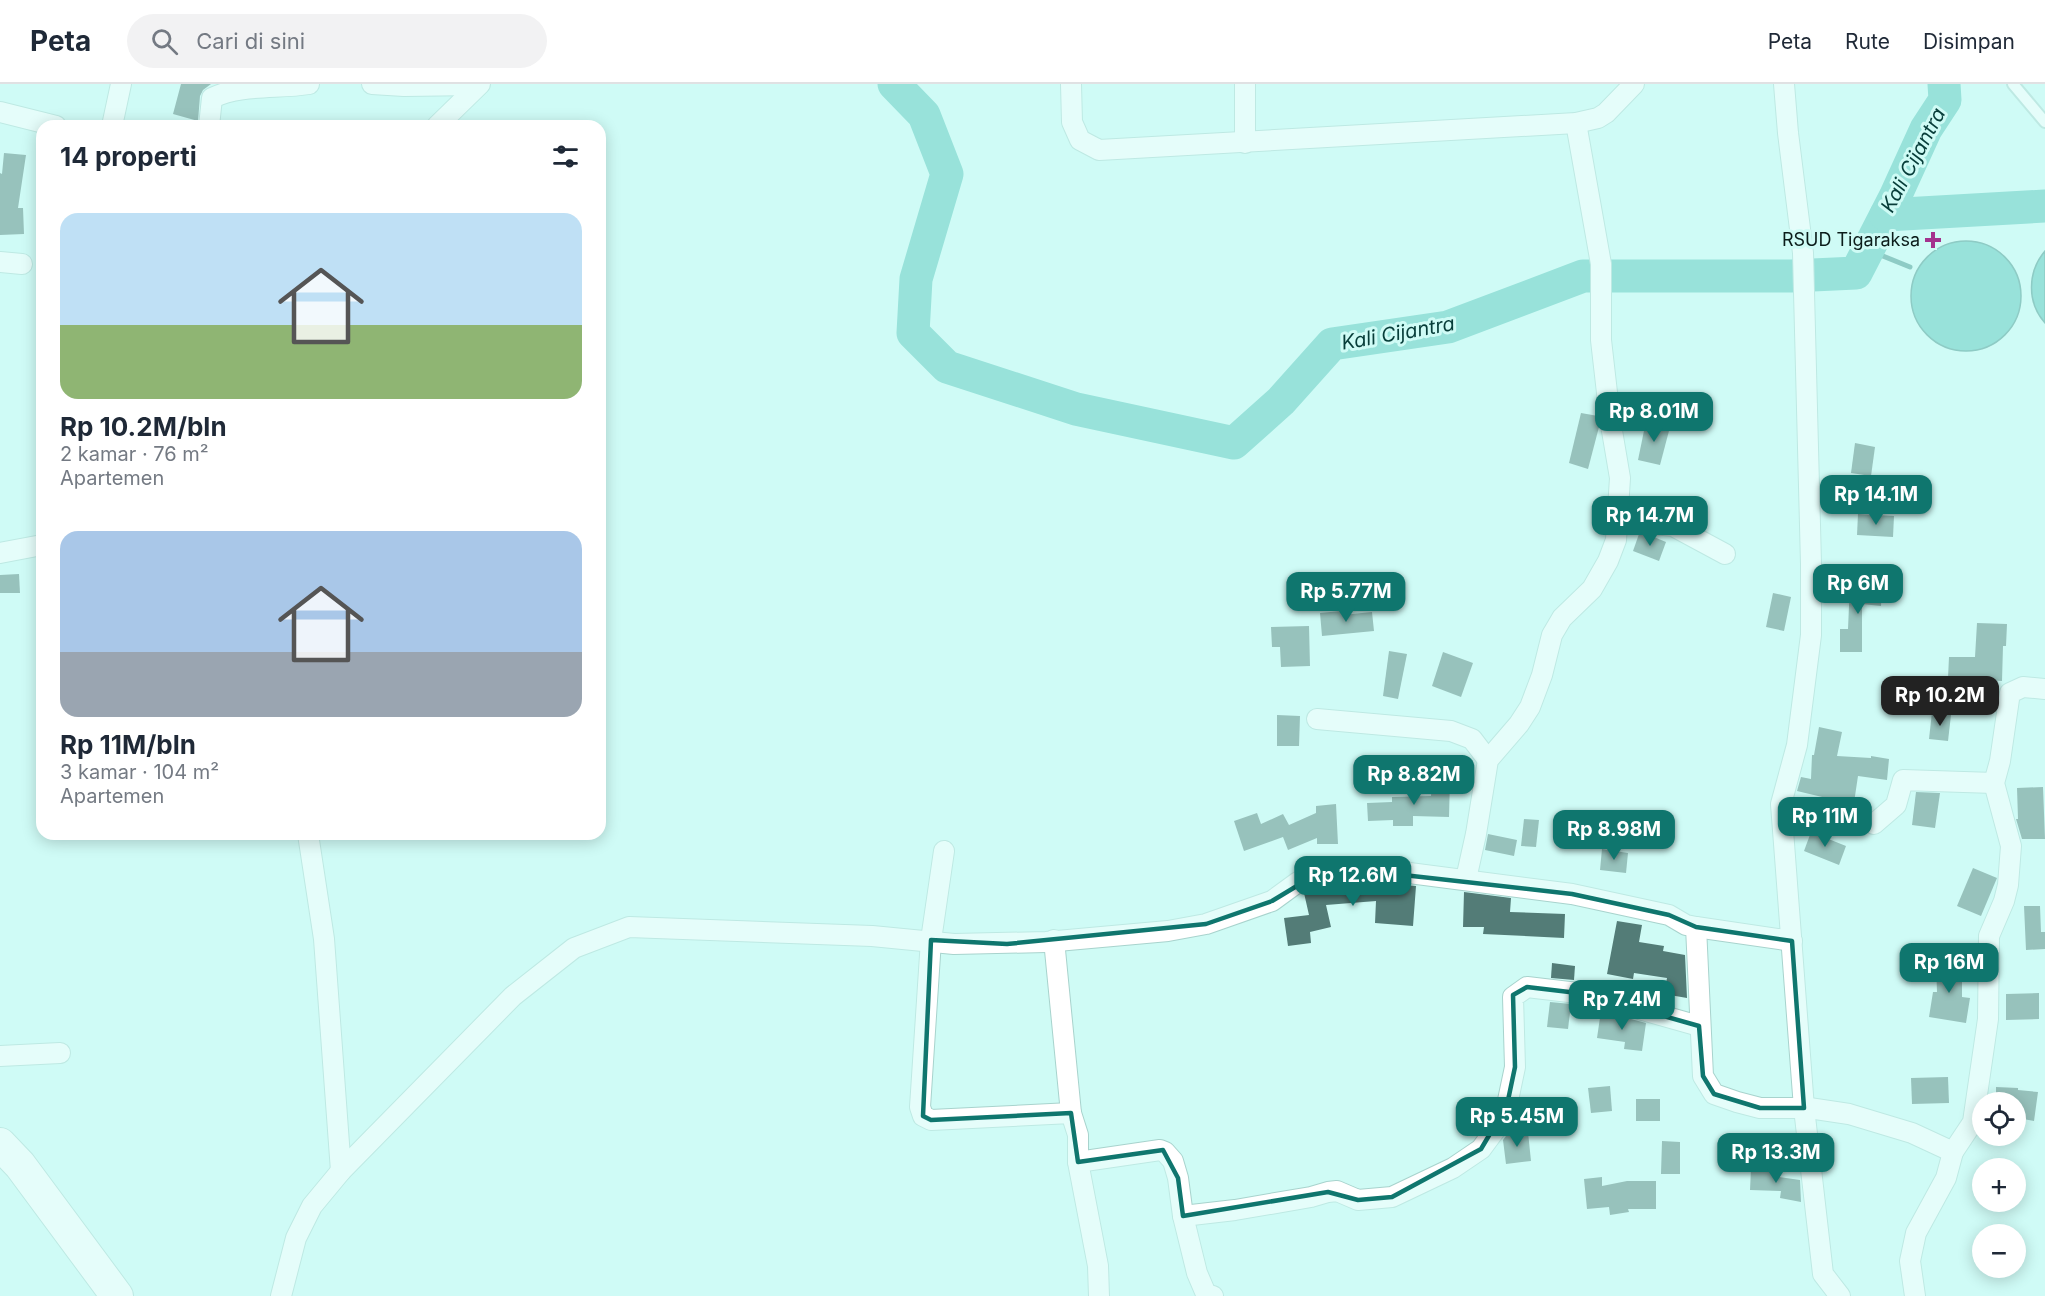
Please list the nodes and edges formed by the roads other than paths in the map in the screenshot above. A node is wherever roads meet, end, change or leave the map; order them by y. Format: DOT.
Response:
graph roads {
  1 [pos="121,84"];
  2 [pos="309,84"];
  3 [pos="372,84"];
  4 [pos="479,84"];
  5 [pos="1071,84"];
  6 [pos="1245,84"];
  7 [pos="1634,84"];
  8 [pos="1784,84"];
  9 [pos="2013,84"];
  10 [pos="0,112"];
  11 [pos="113,120"];
  12 [pos="210,120"];
  13 [pos="443,120"];
  14 [pos="36,121"];
  15 [pos="2045,122"];
  16 [pos="1575,123"];
  17 [pos="1245,143"];
  18 [pos="0,262"];
  19 [pos="22,264"];
  20 [pos="1617,520"];
  21 [pos="36,546"];
  22 [pos="0,553"];
  23 [pos="1725,554"];
  24 [pos="2045,689"];
  25 [pos="1317,719"];
  26 [pos="1488,760"];
  27 [pos="1994,783"];
  28 [pos="1874,824"];
  29 [pos="309,840"];
  30 [pos="944,851"];
  31 [pos="1466,879"];
  32 [pos="1696,927"];
  33 [pos="931,940"];
  34 [pos="1054,940"];
  35 [pos="1792,941"];
  36 [pos="1699,1026"];
  37 [pos="60,1053"];
  38 [pos="0,1056"];
  39 [pos="1804,1108"];
  40 [pos="1071,1113"];
  41 [pos="0,1144"];
  42 [pos="1953,1152"];
  43 [pos="1078,1162"];
  44 [pos="341,1171"];
  45 [pos="1182,1216"];
  46 [pos="117,1296"];
  47 [pos="281,1296"];
  48 [pos="1099,1296"];
  49 [pos="1213,1296"];
  50 [pos="1840,1296"];
  51 [pos="1915,1296"];
  1 -- 11 [label="street"];
  2 -- 12 [label="street"];
  3 -- 4 [label="street"];
  4 -- 13 [label="street"];
  5 -- 17 [label="street"];
  6 -- 17 [label="street"];
  7 -- 16 [label="street"];
  8 -- 35 [label="street"];
  9 -- 15 [label="lane"];
  10 -- 14 [label="street"];
  16 -- 17 [label="street"];
  16 -- 20 [label="street"];
  18 -- 19 [label="street"];
  20 -- 23 [label="street"];
  20 -- 26 [label="street"];
  21 -- 22 [label="street"];
  24 -- 27 [label="street"];
  25 -- 26 [label="street"];
  26 -- 31 [label="street"];
  27 -- 28 [label="street"];
  27 -- 42 [label="street"];
  29 -- 44 [label="street"];
  30 -- 33 [label="street"];
  31 -- 32 [label="street"];
  31 -- 34 [label="street"];
  32 -- 35 [label="street"];
  32 -- 36 [label="street"];
  33 -- 34 [label="street"];
  33 -- 40 [label="street"];
  33 -- 44 [label="street"];
  34 -- 40 [label="street"];
  35 -- 39 [label="street"];
  36 -- 39 [label="street"];
  36 -- 45 [label="street"];
  37 -- 38 [label="street"];
  39 -- 42 [label="street"];
  39 -- 50 [label="street"];
  40 -- 43 [label="street"];
  41 -- 46 [label="main road"];
  42 -- 51 [label="street"];
  43 -- 45 [label="street"];
  43 -- 48 [label="street"];
  44 -- 47 [label="street"];
  45 -- 49 [label="street"];
}
